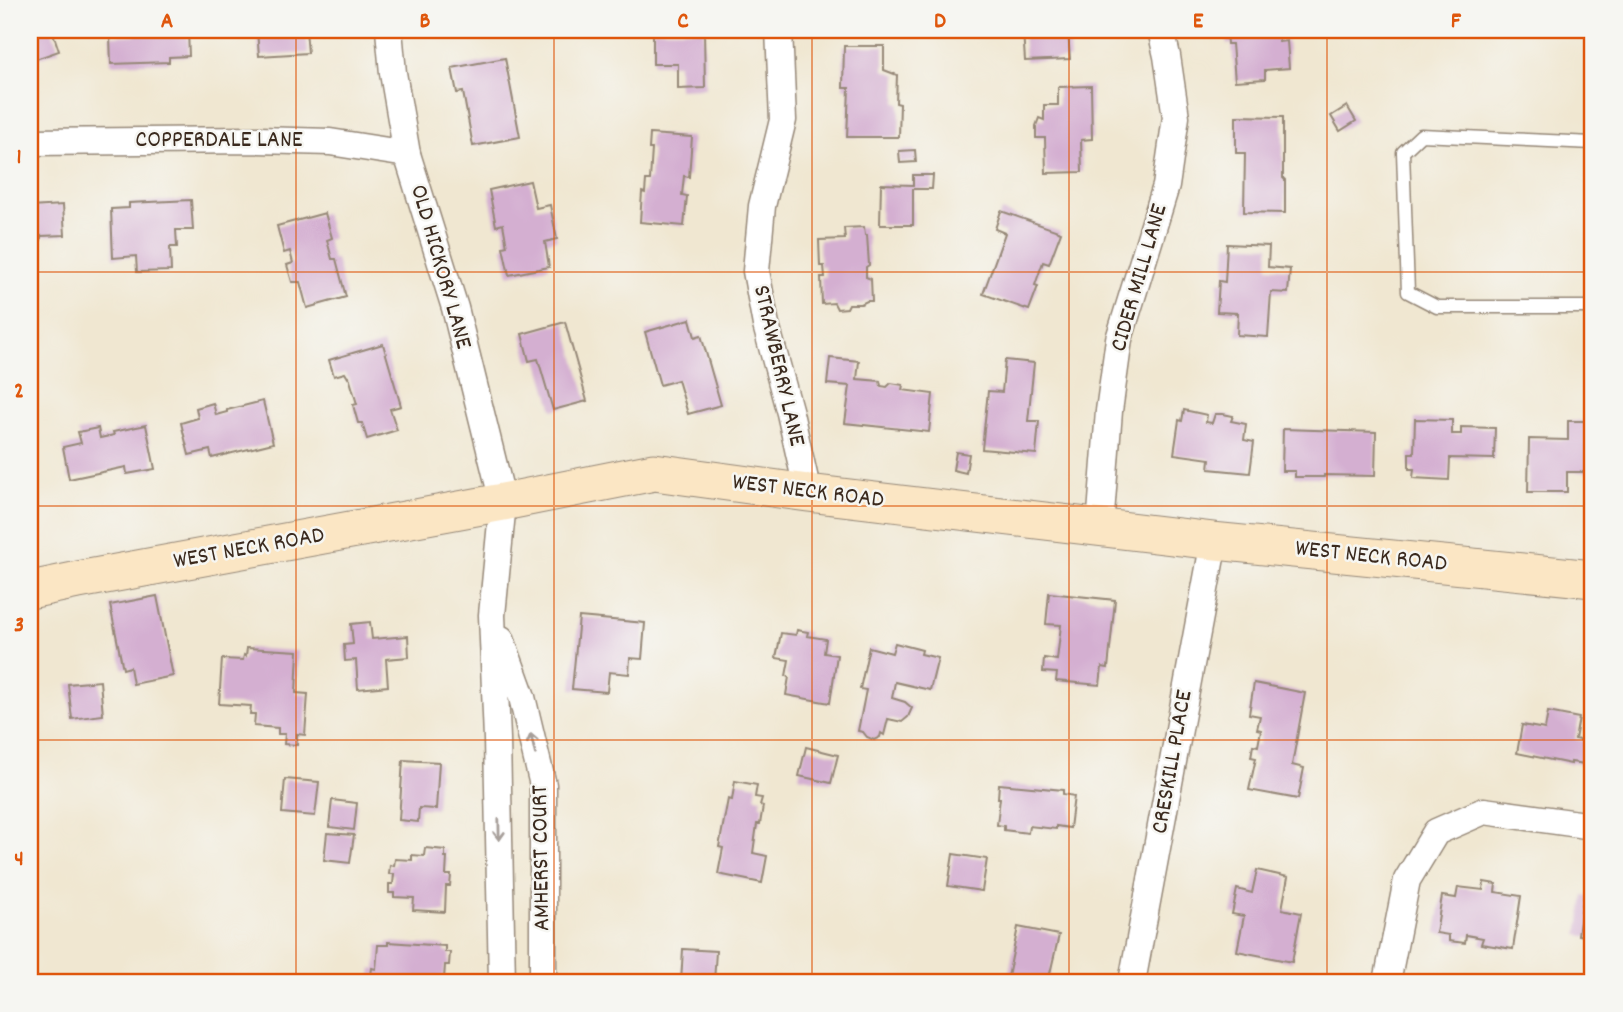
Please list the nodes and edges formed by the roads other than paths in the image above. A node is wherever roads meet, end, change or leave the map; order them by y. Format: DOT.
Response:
graph roads {
  1 [pos="389,30"];
  2 [pos="779,30"];
  3 [pos="1161,30"];
  4 [pos="30,142"];
  5 [pos="1593,143"];
  6 [pos="407,154"];
  7 [pos="1593,307"];
  8 [pos="808,493"];
  9 [pos="503,502"];
  10 [pos="1100,527"];
  11 [pos="1214,541"];
  12 [pos="1593,579"];
  13 [pos="30,590"];
  14 [pos="492,615"];
  15 [pos="1593,826"];
  16 [pos="502,982"];
  17 [pos="543,982"];
  18 [pos="1132,982"];
  19 [pos="1387,982"];
  1 -- 6 [label="street, OLD HICKORY LANE"];
  2 -- 8 [label="street, STRAWBERRY LANE"];
  3 -- 10 [label="street, CIDER MILL LANE"];
  4 -- 6 [label="street, COPPERDALE LANE"];
  5 -- 7 [label="lane"];
  6 -- 9 [label="street, OLD HICKORY LANE"];
  8 -- 9 [label="street, WEST NECK ROAD"];
  8 -- 10 [label="street, WEST NECK ROAD"];
  9 -- 13 [label="street, WEST NECK ROAD"];
  9 -- 14 [label="street, AMHERST COURT"];
  10 -- 11 [label="street, WEST NECK ROAD"];
  11 -- 12 [label="street, WEST NECK ROAD"];
  11 -- 18 [label="street, CRESKILL PLACE"];
  14 -- 16 [label="street, AMHERST COURT, one-way"];
  17 -- 14 [label="street, AMHERST COURT, one-way"];
  15 -- 19 [label="street"];
}
